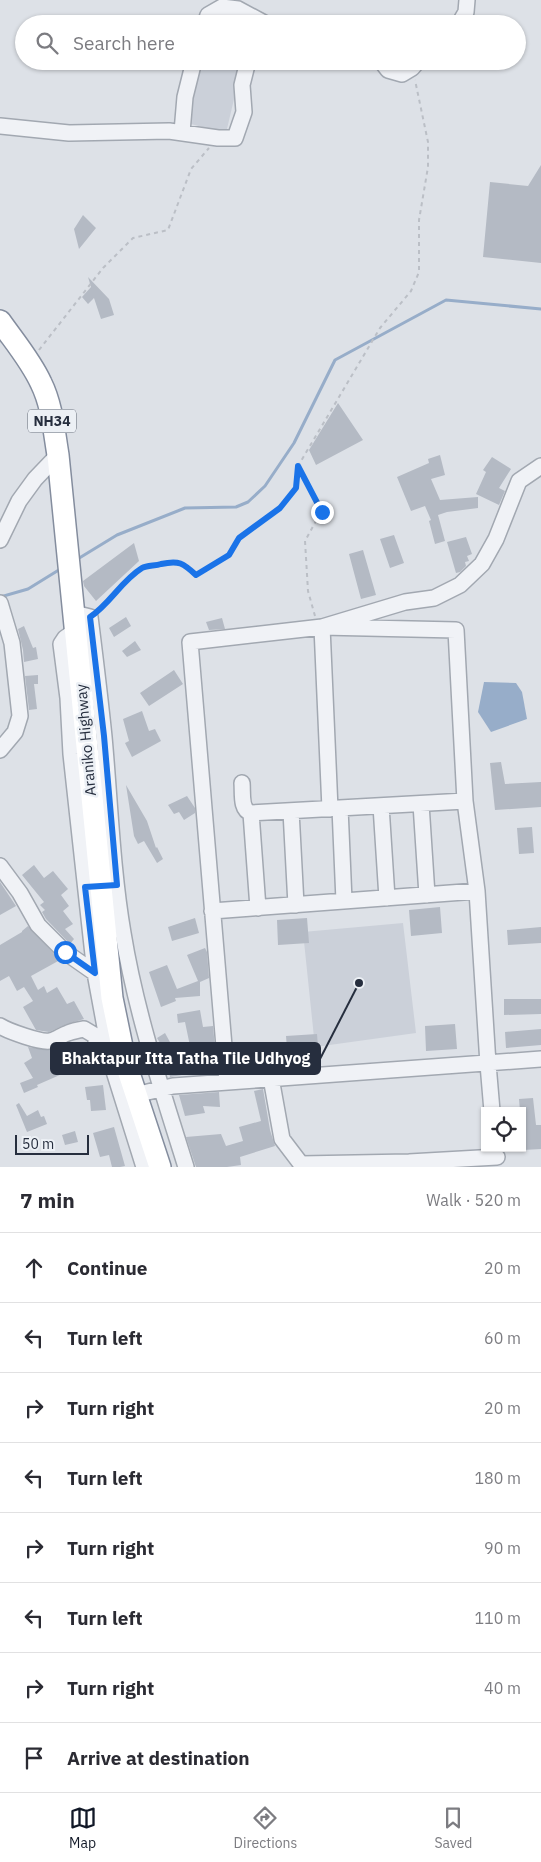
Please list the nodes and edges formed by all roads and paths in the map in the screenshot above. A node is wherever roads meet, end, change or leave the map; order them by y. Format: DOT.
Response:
graph roads {
  1 [pos="468,0"];
  2 [pos="222,4"];
  3 [pos="208,15"];
  4 [pos="250,15"];
  5 [pos="464,15"];
  6 [pos="192,70"];
  7 [pos="246,70"];
  8 [pos="388,70"];
  9 [pos="408,70"];
  10 [pos="416,70"];
  11 [pos="0,126"];
  12 [pos="182,132"];
  13 [pos="218,138"];
  14 [pos="0,321"];
  15 [pos="29,361"];
  16 [pos="58,456"];
  17 [pos="298,466"];
  18 [pos="541,466"];
  19 [pos="0,540"];
  20 [pos="0,604"];
  21 [pos="322,627"];
  22 [pos="82,633"];
  23 [pos="0,750"];
  24 [pos="242,783"];
  25 [pos="465,801"];
  26 [pos="421,804"];
  27 [pos="381,806"];
  28 [pos="335,808"];
  29 [pos="291,811"];
  30 [pos="251,813"];
  31 [pos="96,845"];
  32 [pos="0,866"];
  33 [pos="101,886"];
  34 [pos="477,891"];
  35 [pos="427,895"];
  36 [pos="387,898"];
  37 [pos="344,901"];
  38 [pos="296,905"];
  39 [pos="258,908"];
  40 [pos="212,911"];
  41 [pos="129,964"];
  42 [pos="102,974"];
  43 [pos="112,998"];
  44 [pos="0,1026"];
  45 [pos="541,1059"];
  46 [pos="488,1064"];
  47 [pos="271,1078"];
  48 [pos="227,1082"];
  49 [pos="161,1088"];
  50 [pos="128,1095"];
  51 [pos="492,1107"];
  52 [pos="144,1144"];
  53 [pos="497,1157"];
  54 [pos="446,1164"];
  55 [pos="319,1165"];
  56 [pos="358,1165"];
  57 [pos="410,1165"];
  58 [pos="144,1167"];
  59 [pos="160,1167"];
  60 [pos="186,1167"];
  1 -- 5 [label="street"];
  2 -- 3 [label="street"];
  2 -- 4 [label="street"];
  6 -- 12 [label="street"];
  7 -- 13 [label="street"];
  8 -- 9 [label="street"];
  10 -- 17 [label="path"];
  11 -- 12 [label="street"];
  12 -- 13 [label="street"];
  13 -- 15 [label="path"];
  14 -- 15 [label="highway, Araniko Highway / NH34"];
  15 -- 16 [label="highway, Araniko Highway / NH34"];
  16 -- 19 [label="street"];
  16 -- 22 [label="highway, Araniko Highway / NH34"];
  17 -- 21 [label="path"];
  17 -- 22 [label="path"];
  18 -- 21 [label="street"];
  20 -- 23 [label="street"];
  21 -- 25 [label="street"];
  21 -- 28 [label="street"];
  21 -- 40 [label="street"];
  22 -- 31 [label="highway, Araniko Highway / NH34"];
  22 -- 31 [label="street"];
  24 -- 30 [label="street"];
  25 -- 26 [label="street"];
  25 -- 34 [label="street"];
  26 -- 27 [label="street"];
  26 -- 35 [label="street"];
  27 -- 28 [label="street"];
  27 -- 36 [label="street"];
  28 -- 29 [label="street"];
  28 -- 37 [label="street"];
  29 -- 30 [label="street"];
  29 -- 38 [label="street"];
  30 -- 39 [label="street"];
  31 -- 33 [label="highway, Araniko Highway / NH34"];
  32 -- 42 [label="street"];
  33 -- 41 [label="street"];
  33 -- 42 [label="highway, Araniko Highway / NH34"];
  34 -- 35 [label="street"];
  34 -- 46 [label="street"];
  35 -- 36 [label="street"];
  36 -- 37 [label="street"];
  37 -- 38 [label="street"];
  38 -- 39 [label="street"];
  39 -- 40 [label="street"];
  40 -- 48 [label="street"];
  41 -- 43 [label="street"];
  41 -- 49 [label="street"];
  42 -- 43 [label="highway, Araniko Highway / NH34"];
  42 -- 50 [label="street"];
  43 -- 50 [label="highway, Araniko Highway / NH34"];
  44 -- 50 [label="street"];
  45 -- 46 [label="street"];
  46 -- 47 [label="street"];
  46 -- 51 [label="street"];
  47 -- 48 [label="street"];
  47 -- 55 [label="street"];
  48 -- 49 [label="street"];
  49 -- 50 [label="street"];
  49 -- 60 [label="street"];
  50 -- 52 [label="highway, Araniko Highway / NH34"];
  52 -- 58 [label="street"];
  52 -- 59 [label="highway, Araniko Highway / NH34"];
  53 -- 54 [label="street"];
  54 -- 57 [label="street"];
  55 -- 56 [label="street"];
  56 -- 57 [label="street"];
}
